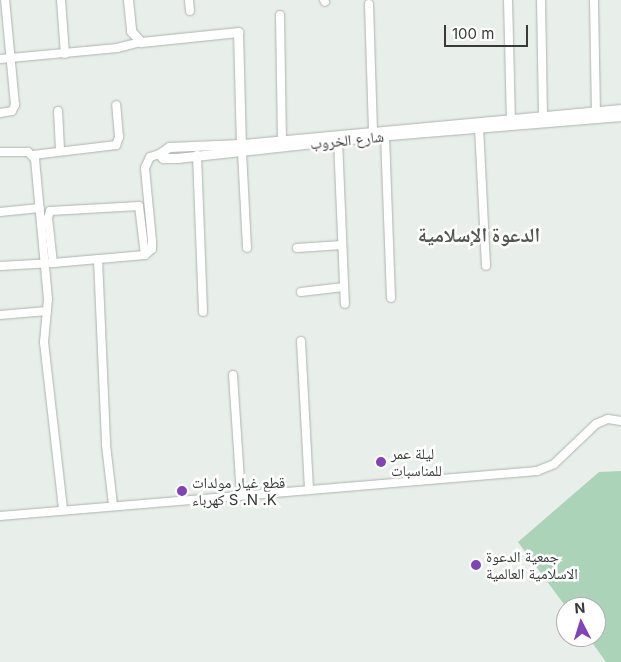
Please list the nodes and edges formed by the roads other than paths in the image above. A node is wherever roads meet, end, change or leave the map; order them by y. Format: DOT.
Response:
graph roads {
  1 [pos="6,0"];
  2 [pos="61,0"];
  3 [pos="128,0"];
  4 [pos="189,0"];
  5 [pos="508,0"];
  6 [pos="541,0"];
  7 [pos="594,0"];
  8 [pos="369,4"];
  9 [pos="190,11"];
  10 [pos="280,15"];
  11 [pos="142,42"];
  12 [pos="65,54"];
  13 [pos="12,58"];
  14 [pos="0,59"];
  15 [pos="116,105"];
  16 [pos="621,109"];
  17 [pos="58,111"];
  18 [pos="596,112"];
  19 [pos="0,113"];
  20 [pos="543,116"];
  21 [pos="621,116"];
  22 [pos="511,122"];
  23 [pos="479,127"];
  24 [pos="373,131"];
  25 [pos="385,135"];
  26 [pos="282,140"];
  27 [pos="338,140"];
  28 [pos="241,148"];
  29 [pos="60,150"];
  30 [pos="0,152"];
  31 [pos="159,154"];
  32 [pos="33,155"];
  33 [pos="197,155"];
  34 [pos="40,208"];
  35 [pos="0,212"];
  36 [pos="342,245"];
  37 [pos="247,248"];
  38 [pos="297,248"];
  39 [pos="145,255"];
  40 [pos="98,259"];
  41 [pos="49,263"];
  42 [pos="0,266"];
  43 [pos="486,266"];
  44 [pos="344,287"];
  45 [pos="301,292"];
  46 [pos="391,298"];
  47 [pos="345,304"];
  48 [pos="48,311"];
  49 [pos="203,312"];
  50 [pos="0,316"];
  51 [pos="301,341"];
  52 [pos="232,375"];
  53 [pos="621,421"];
  54 [pos="309,488"];
  55 [pos="241,495"];
  56 [pos="113,505"];
  57 [pos="63,510"];
  58 [pos="0,516"];
  1 -- 13 [label="street"];
  2 -- 12 [label="street"];
  3 -- 11 [label="main road"];
  4 -- 9 [label="street"];
  5 -- 22 [label="street"];
  6 -- 20 [label="street"];
  7 -- 18 [label="street"];
  8 -- 24 [label="street"];
  10 -- 26 [label="street"];
  11 -- 12 [label="street"];
  11 -- 28 [label="main road"];
  12 -- 13 [label="street"];
  13 -- 14 [label="street"];
  13 -- 19 [label="street"];
  15 -- 29 [label="street"];
  16 -- 18 [label="main road, شارع الخروب"];
  17 -- 29 [label="street"];
  18 -- 20 [label="main road, شارع الخروب"];
  20 -- 22 [label="main road, شارع الخروب"];
  21 -- 22 [label="main road, شارع الخروب"];
  22 -- 23 [label="main road, شارع الخروب"];
  22 -- 24 [label="main road, شارع الخروب"];
  23 -- 25 [label="main road, شارع الخروب"];
  23 -- 43 [label="street"];
  24 -- 26 [label="main road, شارع الخروب"];
  25 -- 27 [label="main road, شارع الخروب"];
  25 -- 46 [label="street"];
  26 -- 28 [label="main road, شارع الخروب"];
  27 -- 28 [label="main road, شارع الخروب"];
  27 -- 36 [label="street"];
  28 -- 31 [label="main road, شارع الخروب"];
  28 -- 33 [label="main road, شارع الخروب"];
  28 -- 37 [label="street"];
  29 -- 32 [label="street"];
  30 -- 32 [label="street"];
  31 -- 33 [label="main road, شارع الخروب"];
  31 -- 39 [label="street"];
  32 -- 34 [label="street"];
  33 -- 49 [label="street"];
  34 -- 35 [label="street"];
  34 -- 41 [label="street"];
  36 -- 38 [label="street"];
  36 -- 44 [label="street"];
  39 -- 40 [label="street"];
  39 -- 41 [label="street"];
  40 -- 41 [label="street"];
  40 -- 56 [label="street"];
  41 -- 42 [label="street"];
  41 -- 48 [label="street"];
  44 -- 45 [label="street"];
  44 -- 47 [label="street"];
  48 -- 50 [label="street"];
  48 -- 57 [label="street"];
  51 -- 54 [label="street"];
  52 -- 55 [label="street"];
  53 -- 54 [label="street"];
  54 -- 55 [label="street"];
  55 -- 56 [label="street"];
  56 -- 57 [label="street"];
  57 -- 58 [label="street"];
}
